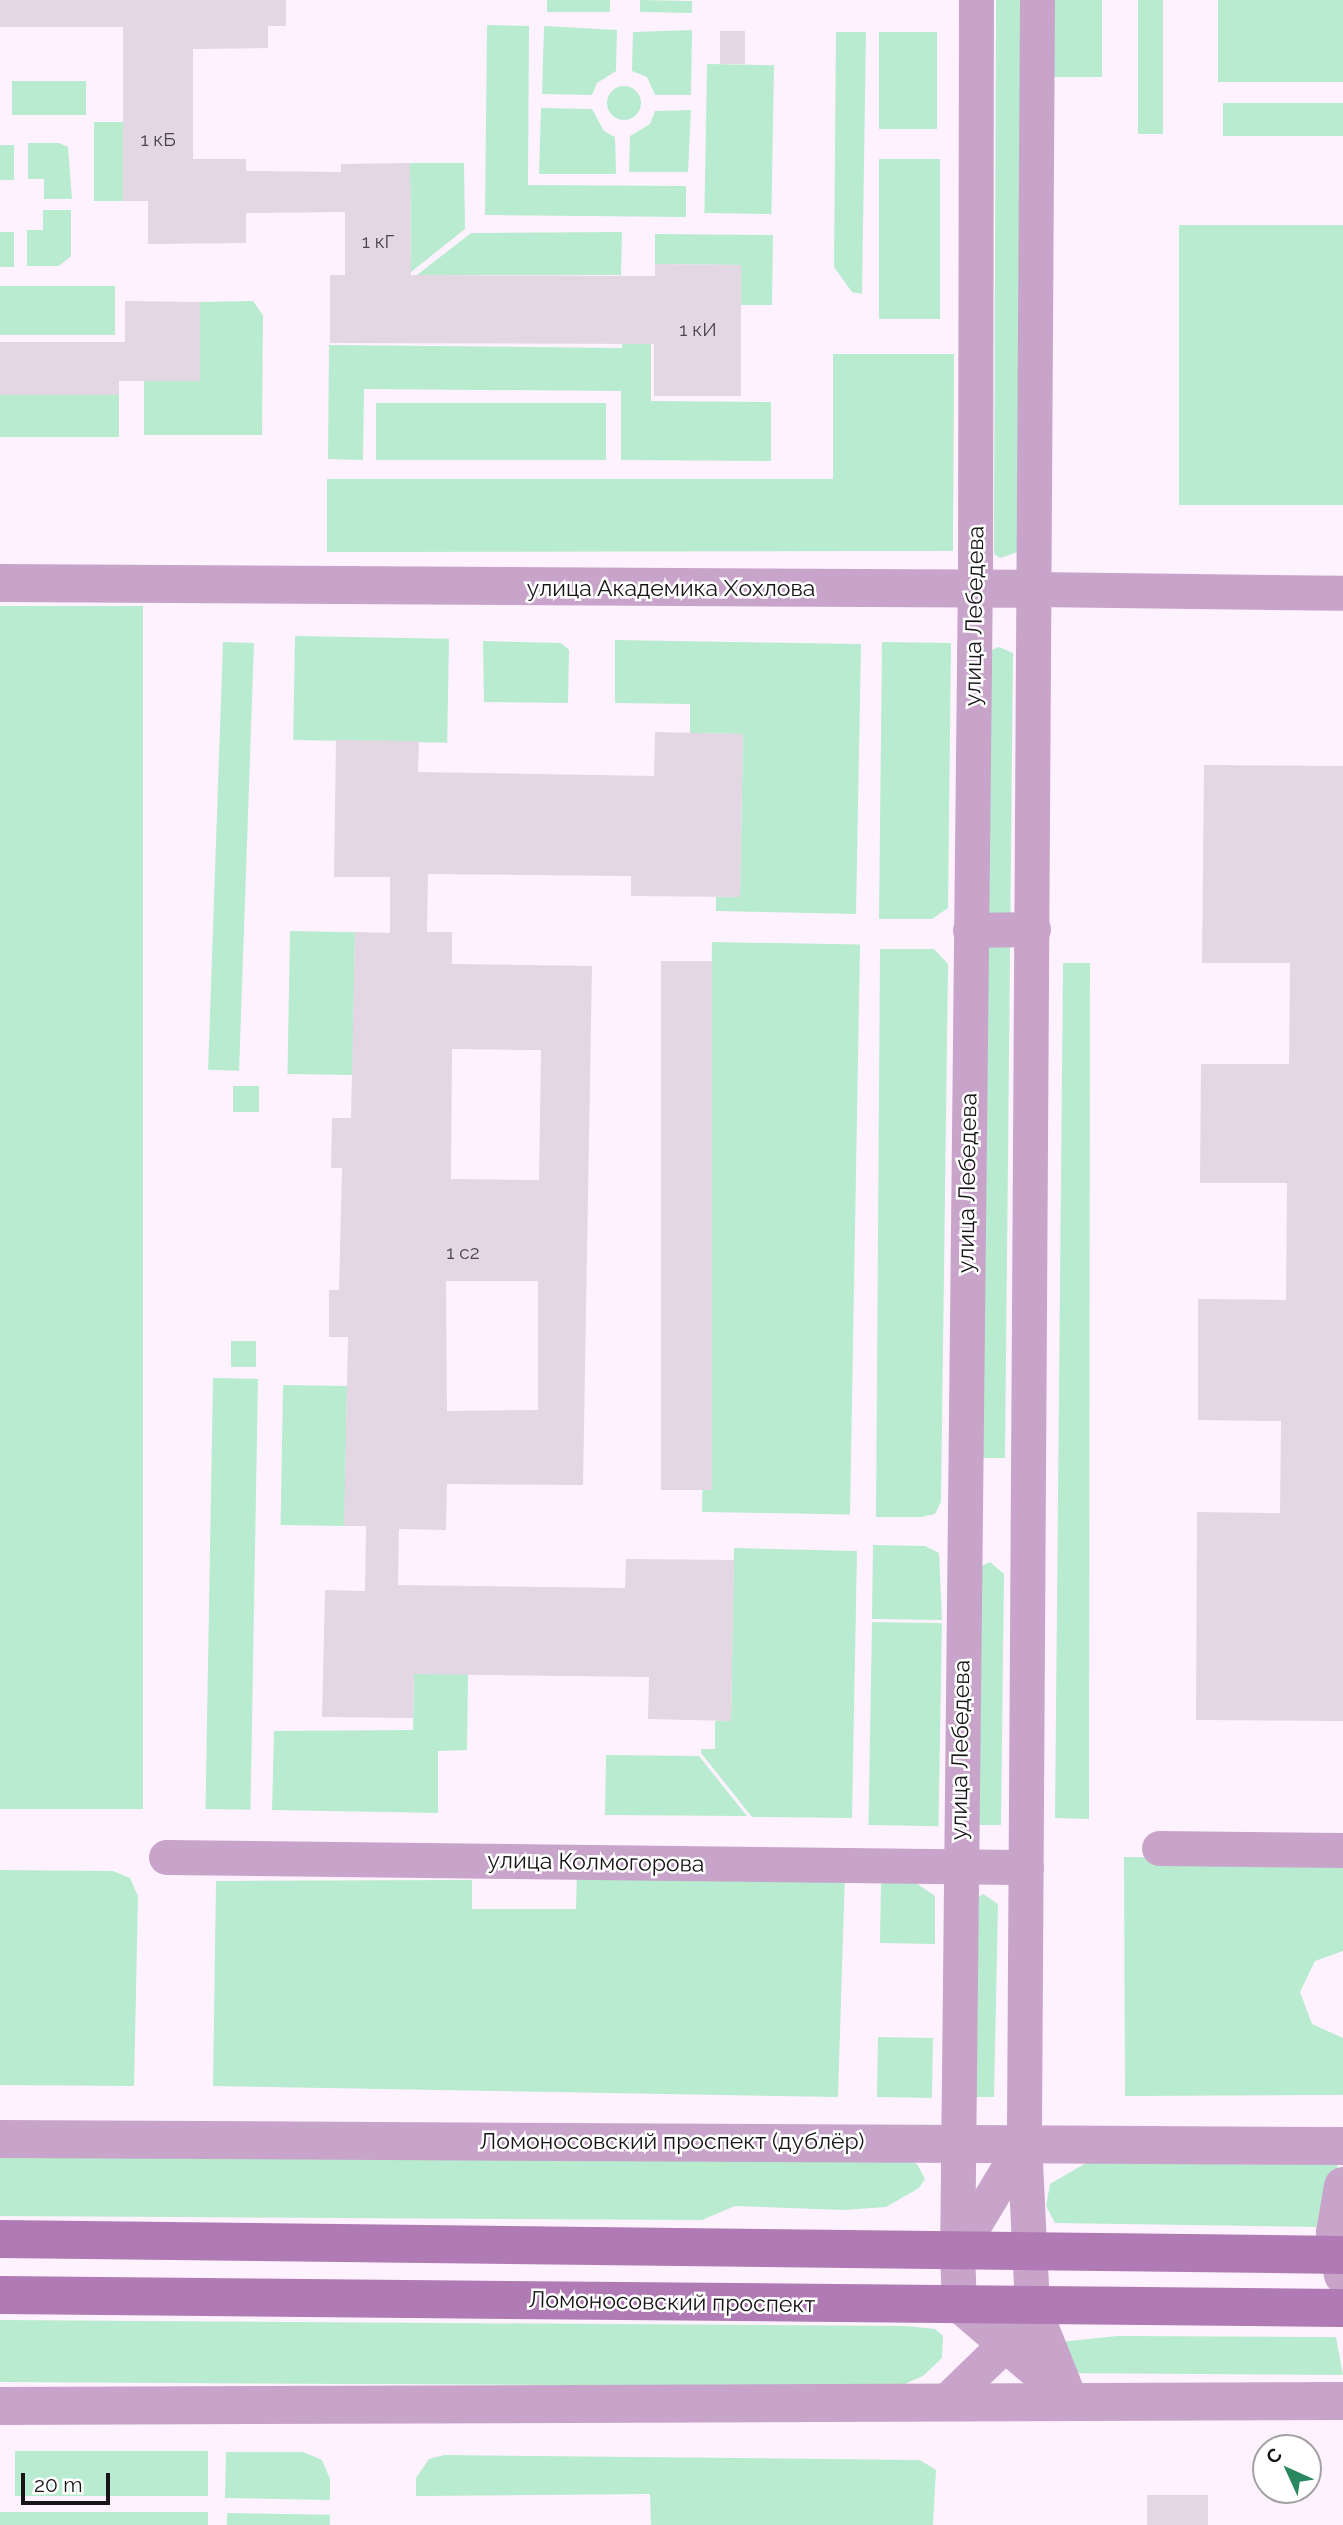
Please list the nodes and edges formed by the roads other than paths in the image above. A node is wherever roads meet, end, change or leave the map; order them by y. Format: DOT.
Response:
graph roads {
  1 [pos="976,0"];
  2 [pos="1037,0"];
  3 [pos="0,583"];
  4 [pos="1033,589"];
  5 [pos="975,590"];
  6 [pos="1343,593"];
  7 [pos="1033,929"];
  8 [pos="971,930"];
  9 [pos="1159,1848"];
  10 [pos="1343,1850"];
  11 [pos="166,1857"];
  12 [pos="959,1864"];
  13 [pos="1026,1867"];
  14 [pos="0,2139"];
  15 [pos="955,2142"];
  16 [pos="1024,2142"];
  17 [pos="1343,2146"];
  18 [pos="1343,2186"];
  19 [pos="0,2239"];
  20 [pos="957,2253"];
  21 [pos="1029,2255"];
  22 [pos="1341,2262"];
  23 [pos="0,2295"];
  24 [pos="959,2305"];
  25 [pos="1032,2305"];
  26 [pos="1343,2308"];
  27 [pos="1002,2347"];
  28 [pos="1070,2400"];
  29 [pos="946,2401"];
  30 [pos="1343,2401"];
  31 [pos="0,2406"];
  1 -- 5 [label="street, улица Лебедева"];
  2 -- 4 [label="street"];
  3 -- 5 [label="street, улица Академика Хохлова"];
  4 -- 5 [label="street, улица Академика Хохлова"];
  4 -- 6 [label="street, улица Академика Хохлова"];
  4 -- 7 [label="street"];
  5 -- 8 [label="street, улица Лебедева"];
  7 -- 8 [label="street"];
  7 -- 13 [label="street"];
  8 -- 12 [label="street, улица Лебедева"];
  9 -- 10 [label="street"];
  11 -- 12 [label="street, улица Колмогорова"];
  12 -- 13 [label="street, улица Колмогорова"];
  12 -- 15 [label="street, улица Лебедева"];
  13 -- 16 [label="street"];
  14 -- 15 [label="street, Ломоносовский проспект (дублёр)"];
  15 -- 16 [label="street, Ломоносовский проспект (дублёр)"];
  15 -- 20 [label="street, улица Лебедева"];
  16 -- 17 [label="street, Ломоносовский проспект (дублёр)"];
  16 -- 20 [label="street"];
  16 -- 21 [label="street"];
  18 -- 22 [label="street"];
  19 -- 20 [label="main road"];
  20 -- 21 [label="main road"];
  20 -- 24 [label="street, улица Лебедева"];
  21 -- 22 [label="main road"];
  21 -- 25 [label="street"];
  23 -- 24 [label="main road, Ломоносовский проспект"];
  24 -- 25 [label="main road, Ломоносовский проспект"];
  24 -- 27 [label="street"];
  25 -- 26 [label="main road, Ломоносовский проспект"];
  25 -- 27 [label="street"];
  25 -- 28 [label="street"];
  27 -- 28 [label="street"];
  27 -- 29 [label="street"];
  28 -- 29 [label="street"];
  28 -- 30 [label="street"];
  29 -- 31 [label="street"];
}
